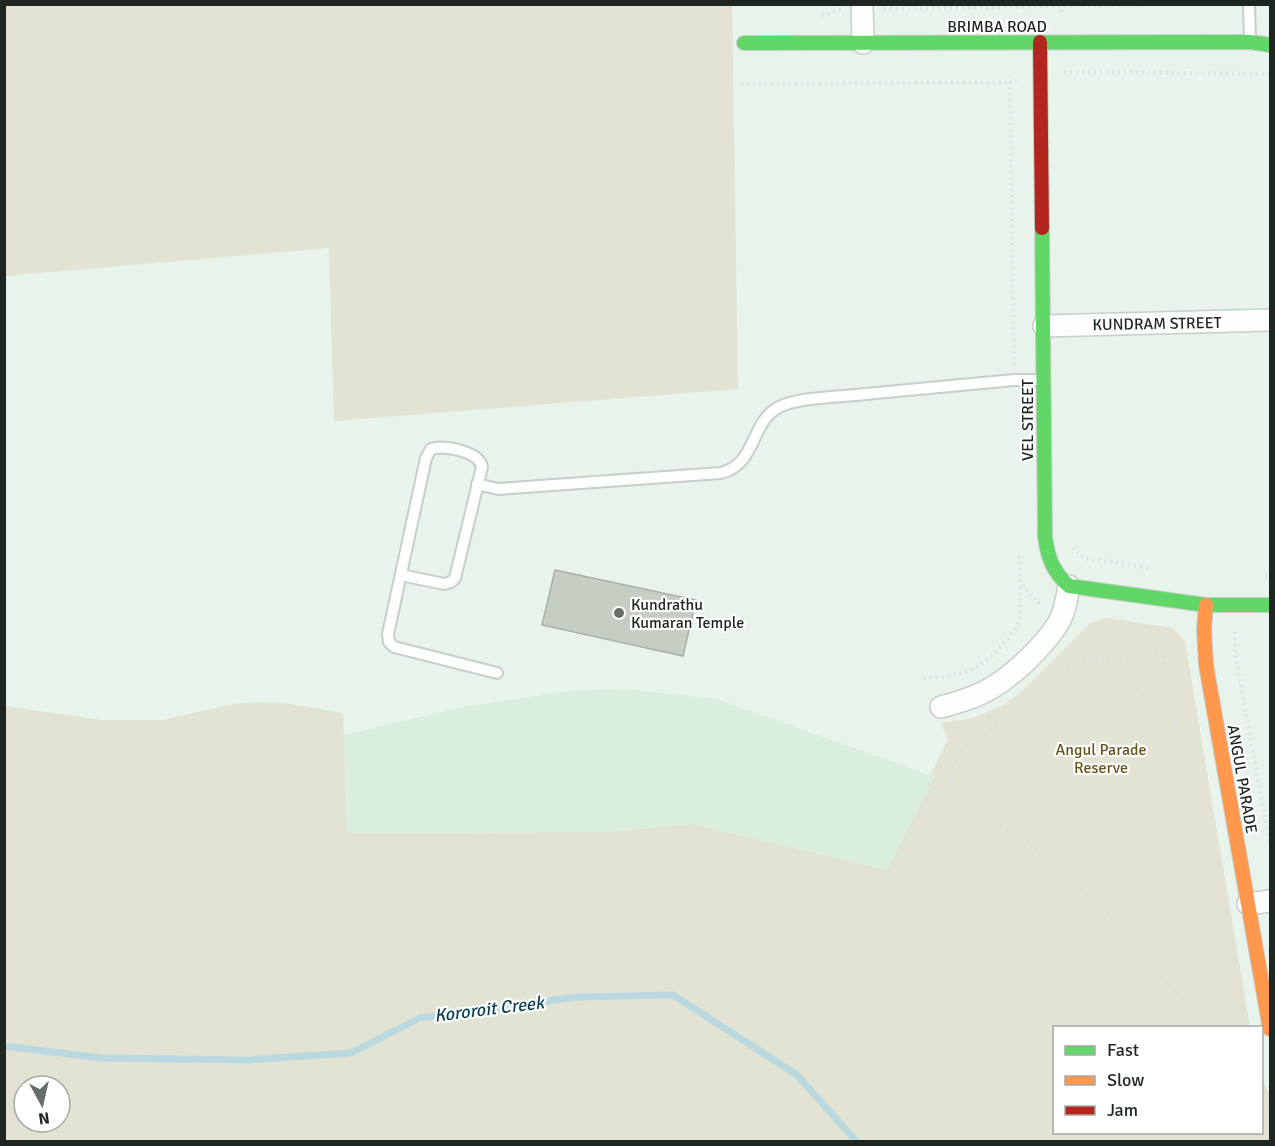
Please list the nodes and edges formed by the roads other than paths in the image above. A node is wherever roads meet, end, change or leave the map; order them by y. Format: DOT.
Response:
graph roads {
  1 [pos="1249,4"];
  2 [pos="862,7"];
  3 [pos="1270,38"];
  4 [pos="1040,42"];
  5 [pos="1250,42"];
  6 [pos="744,43"];
  7 [pos="863,43"];
  8 [pos="1270,45"];
  9 [pos="1270,321"];
  10 [pos="1044,326"];
  11 [pos="1043,380"];
  12 [pos="477,484"];
  13 [pos="401,575"];
  14 [pos="1069,586"];
  15 [pos="1270,605"];
  16 [pos="1206,606"];
  17 [pos="497,673"];
  18 [pos="941,707"];
  19 [pos="1270,901"];
  20 [pos="1248,904"];
  21 [pos="1270,1029"];
  1 -- 5 [label="lane"];
  2 -- 7 [label="street"];
  3 -- 5 [label="street, BRIMBA ROAD"];
  4 -- 5 [label="street, BRIMBA ROAD"];
  4 -- 7 [label="street, BRIMBA ROAD"];
  4 -- 10 [label="street, VEL STREET"];
  5 -- 8 [label="street, BRIMBA ROAD"];
  6 -- 7 [label="street, BRIMBA ROAD"];
  9 -- 10 [label="street, KUNDRAM STREET"];
  10 -- 11 [label="street, VEL STREET"];
  11 -- 12 [label="lane"];
  11 -- 14 [label="street, VEL STREET"];
  12 -- 13 [label="lane"];
  12 -- 13 [label="lane"];
  13 -- 17 [label="lane"];
  14 -- 16 [label="street"];
  14 -- 18 [label="street"];
  15 -- 16 [label="street"];
  16 -- 20 [label="street, ANGUL PARADE"];
  19 -- 20 [label="street"];
  20 -- 21 [label="street, ANGUL PARADE"];
}
